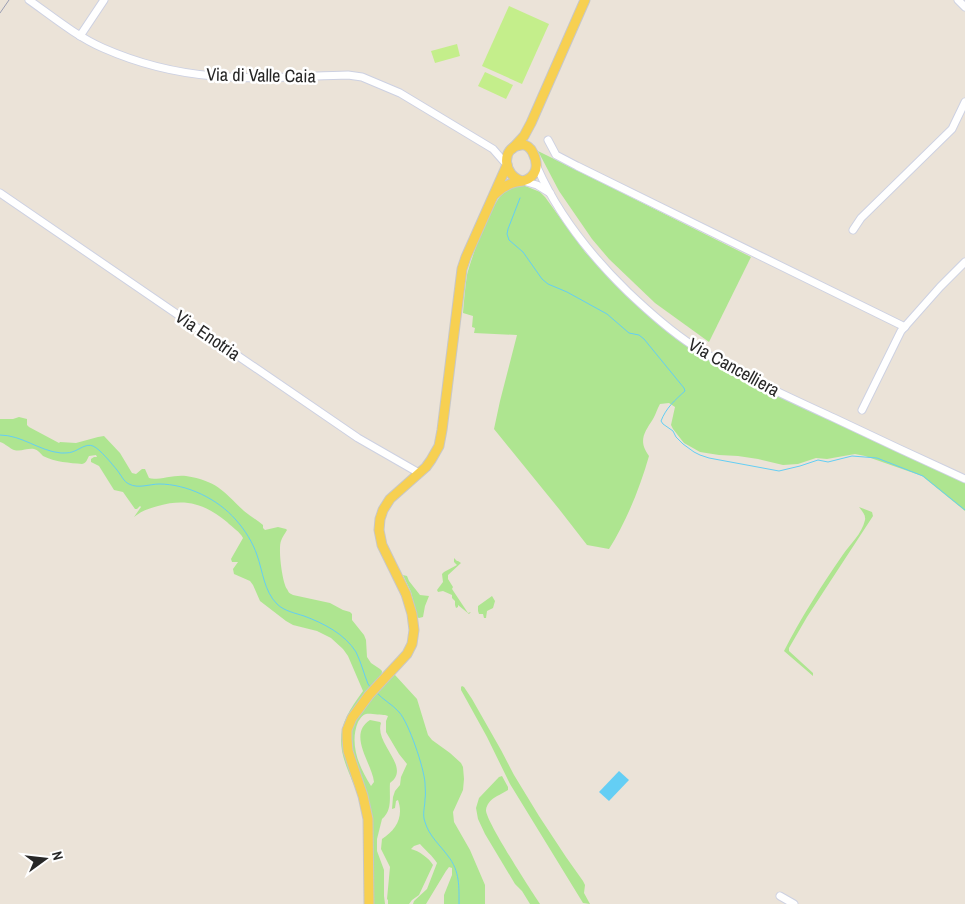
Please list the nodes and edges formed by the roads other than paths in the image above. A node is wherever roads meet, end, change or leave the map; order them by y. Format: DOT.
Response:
graph roads {
  1 [pos="29,0"];
  2 [pos="104,0"];
  3 [pos="585,0"];
  4 [pos="958,0"];
  5 [pos="965,7"];
  6 [pos="80,36"];
  7 [pos="965,102"];
  8 [pos="531,123"];
  9 [pos="548,140"];
  10 [pos="493,148"];
  11 [pos="512,149"];
  12 [pos="531,149"];
  13 [pos="507,165"];
  14 [pos="537,167"];
  15 [pos="523,181"];
  16 [pos="0,193"];
  17 [pos="550,194"];
  18 [pos="493,196"];
  19 [pos="852,230"];
  20 [pos="965,262"];
  21 [pos="905,326"];
  22 [pos="862,410"];
  23 [pos="419,473"];
  24 [pos="965,479"];
  25 [pos="780,896"];
  26 [pos="369,904"];
  27 [pos="794,904"];
  1 -- 6 [label="street, Via di Valle Caia"];
  2 -- 6 [label="street"];
  3 -- 8 [label="main road"];
  4 -- 5 [label="street"];
  6 -- 10 [label="street, Via di Valle Caia"];
  7 -- 19 [label="street"];
  8 -- 11 [label="main road"];
  8 -- 12 [label="main road"];
  9 -- 21 [label="street"];
  10 -- 11 [label="street, Via di Valle Caia"];
  10 -- 13 [label="street, Via di Valle Caia"];
  11 -- 12 [label="main road"];
  11 -- 13 [label="main road"];
  12 -- 14 [label="main road"];
  13 -- 15 [label="main road"];
  13 -- 18 [label="main road"];
  14 -- 15 [label="main road"];
  14 -- 17 [label="street, Via Cancelliera"];
  15 -- 17 [label="street, Via Cancelliera"];
  15 -- 18 [label="main road"];
  16 -- 23 [label="street, Via Enotria"];
  17 -- 24 [label="street, Via Cancelliera"];
  18 -- 23 [label="main road"];
  20 -- 21 [label="street"];
  21 -- 22 [label="street"];
  23 -- 26 [label="main road"];
  25 -- 27 [label="street"];
}
